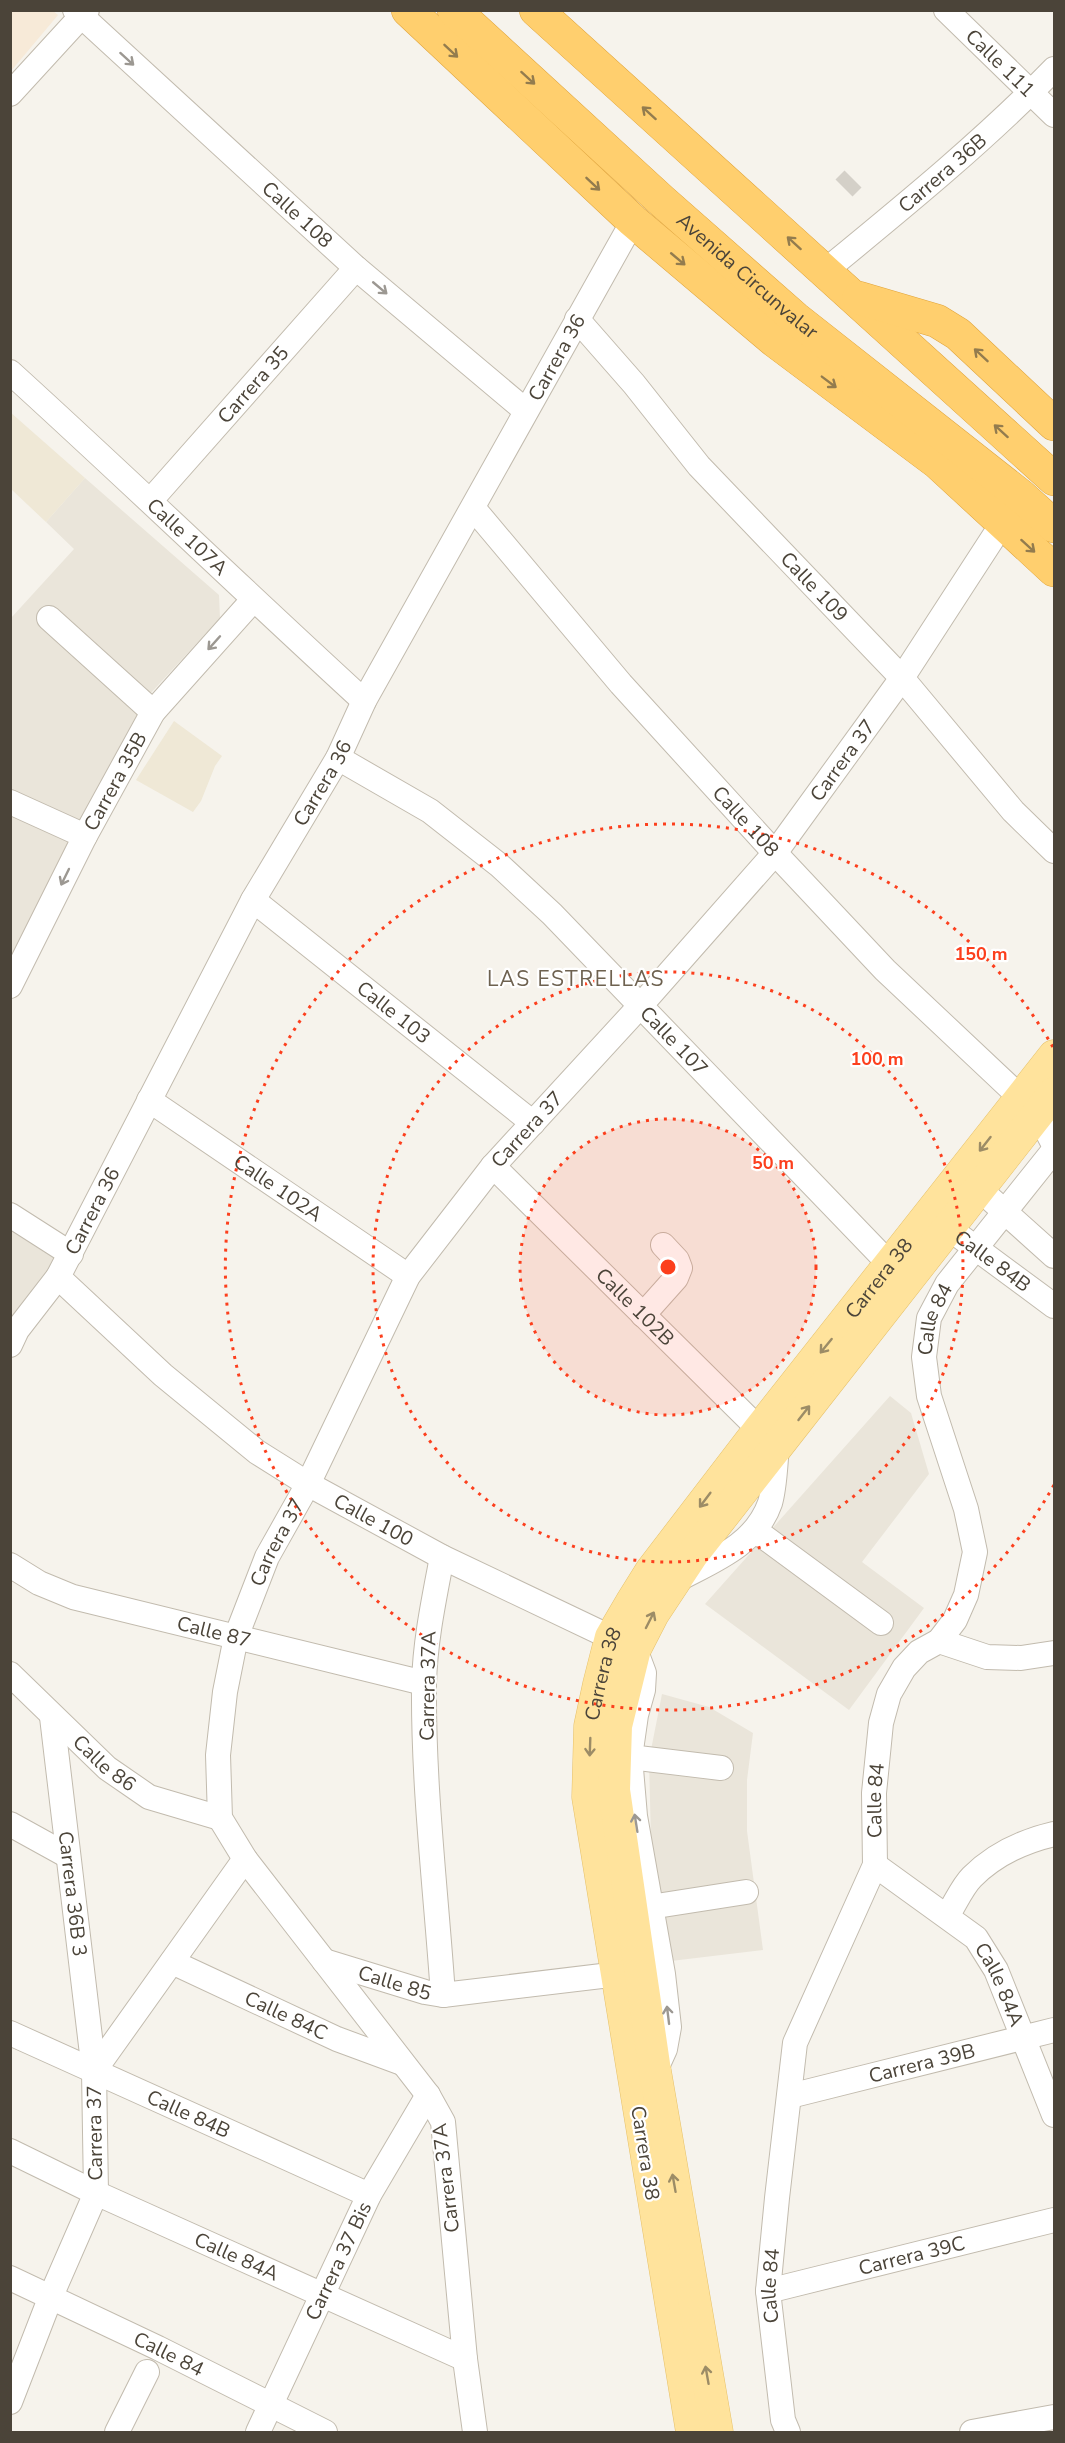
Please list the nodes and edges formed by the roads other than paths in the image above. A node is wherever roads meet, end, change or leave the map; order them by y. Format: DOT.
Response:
graph roads {
  1 [pos="408,10"];
  2 [pos="454,10"];
  3 [pos="536,10"];
  4 [pos="946,10"];
  5 [pos="81,13"];
  6 [pos="1054,69"];
  7 [pos="1032,93"];
  8 [pos="10,94"];
  9 [pos="1054,115"];
  10 [pos="633,221"];
  11 [pos="356,268"];
  12 [pos="825,271"];
  13 [pos="851,296"];
  14 [pos="577,319"];
  15 [pos="10,372"];
  16 [pos="901,401"];
  17 [pos="526,411"];
  18 [pos="1051,413"];
  19 [pos="938,462"];
  20 [pos="1050,474"];
  21 [pos="151,500"];
  22 [pos="474,508"];
  23 [pos="1002,524"];
  24 [pos="1054,526"];
  25 [pos="1054,570"];
  26 [pos="253,600"];
  27 [pos="49,618"];
  28 [pos="902,678"];
  29 [pos="364,701"];
  30 [pos="153,712"];
  31 [pos="338,758"];
  32 [pos="10,802"];
  33 [pos="85,836"];
  34 [pos="1054,851"];
  35 [pos="775,853"];
  36 [pos="253,900"];
  37 [pos="13,976"];
  38 [pos="641,1005"];
  39 [pos="1054,1056"];
  40 [pos="149,1100"];
  41 [pos="1038,1101"];
  42 [pos="533,1123"];
  43 [pos="1054,1145"];
  44 [pos="1054,1150"];
  45 [pos="493,1166"];
  46 [pos="971,1182"];
  47 [pos="1005,1212"];
  48 [pos="10,1215"];
  49 [pos="940,1221"];
  50 [pos="663,1245"];
  51 [pos="976,1248"];
  52 [pos="71,1254"];
  53 [pos="1054,1256"];
  54 [pos="899,1274"];
  55 [pos="408,1276"];
  56 [pos="58,1277"];
  57 [pos="1054,1306"];
  58 [pos="643,1315"];
  59 [pos="10,1345"];
  60 [pos="768,1438"];
  61 [pos="308,1484"];
  62 [pos="756,1531"];
  63 [pos="442,1557"];
  64 [pos="10,1565"];
  65 [pos="673,1582"];
  66 [pos="881,1623"];
  67 [pos="236,1636"];
  68 [pos="939,1641"];
  69 [pos="623,1643"];
  70 [pos="1054,1653"];
  71 [pos="10,1674"];
  72 [pos="424,1683"];
  73 [pos="52,1716"];
  74 [pos="630,1756"];
  75 [pos="721,1768"];
  76 [pos="220,1818"];
  77 [pos="10,1824"];
  78 [pos="1054,1834"];
  79 [pos="68,1856"];
  80 [pos="245,1859"];
  81 [pos="875,1865"];
  82 [pos="746,1892"];
  83 [pos="650,1907"];
  84 [pos="947,1916"];
  85 [pos="324,1961"];
  86 [pos="172,1962"];
  87 [pos="628,1973"];
  88 [pos="443,1995"];
  89 [pos="1054,2030"];
  90 [pos="10,2033"];
  91 [pos="1022,2037"];
  92 [pos="402,2063"];
  93 [pos="94,2071"];
  94 [pos="655,2071"];
  95 [pos="428,2095"];
  96 [pos="790,2096"];
  97 [pos="1054,2115"];
  98 [pos="10,2151"];
  99 [pos="96,2193"];
  100 [pos="369,2195"];
  101 [pos="1054,2220"];
  102 [pos="10,2278"];
  103 [pos="768,2291"];
  104 [pos="322,2294"];
  105 [pos="51,2296"];
  106 [pos="465,2359"];
  107 [pos="147,2372"];
  108 [pos="10,2402"];
  109 [pos="271,2406"];
  110 [pos="1054,2417"];
  111 [pos="117,2433"];
  112 [pos="258,2433"];
  113 [pos="325,2433"];
  114 [pos="475,2433"];
  115 [pos="692,2433"];
  116 [pos="717,2433"];
  117 [pos="788,2433"];
  118 [pos="972,2433"];
  1 -- 10 [label="highway, one-way"];
  2 -- 16 [label="highway, Avenida Circunvalar, one-way"];
  12 -- 3 [label="highway, one-way"];
  4 -- 7 [label="street, Calle 111"];
  5 -- 8 [label="street"];
  5 -- 11 [label="street, Calle 108, one-way"];
  6 -- 7 [label="street, Carrera 36B"];
  7 -- 9 [label="street, Calle 111"];
  7 -- 12 [label="street, Carrera 36B"];
  10 -- 14 [label="street, Carrera 36"];
  10 -- 19 [label="highway, one-way"];
  11 -- 17 [label="street, Calle 108, one-way"];
  11 -- 21 [label="street, Carrera 35"];
  12 -- 13 [label="highway"];
  18 -- 13 [label="highway, one-way"];
  20 -- 13 [label="highway, one-way"];
  14 -- 17 [label="street, Carrera 36"];
  14 -- 28 [label="street, Calle 109"];
  15 -- 21 [label="street, Calle 107A"];
  16 -- 19 [label="highway"];
  16 -- 24 [label="highway, Avenida Circunvalar"];
  17 -- 22 [label="street, Carrera 36"];
  19 -- 23 [label="highway"];
  21 -- 26 [label="street, Calle 107A"];
  22 -- 29 [label="street, Carrera 36"];
  22 -- 35 [label="street, Calle 108"];
  23 -- 25 [label="highway, one-way"];
  23 -- 28 [label="street, Carrera 37"];
  26 -- 29 [label="street, Calle 107A"];
  26 -- 30 [label="street, Carrera 35B, one-way"];
  27 -- 30 [label="street"];
  28 -- 34 [label="street, Calle 109"];
  28 -- 35 [label="street, Carrera 37"];
  29 -- 31 [label="street, Carrera 36"];
  30 -- 33 [label="street, Carrera 35B"];
  31 -- 36 [label="street, Carrera 36"];
  31 -- 38 [label="street, Calle 107"];
  32 -- 33 [label="street"];
  33 -- 37 [label="street, Carrera 35B, one-way"];
  35 -- 38 [label="street, Carrera 37"];
  35 -- 41 [label="street, Calle 108"];
  36 -- 40 [label="street, Carrera 36"];
  36 -- 42 [label="street, Calle 103"];
  38 -- 42 [label="street, Carrera 37"];
  38 -- 54 [label="street, Calle 107"];
  39 -- 41 [label="main road, Carrera 38"];
  40 -- 52 [label="street, Carrera 36"];
  40 -- 55 [label="street, Calle 102A"];
  41 -- 43 [label="street, Calle 108"];
  41 -- 46 [label="main road, Carrera 38"];
  42 -- 45 [label="street, Carrera 37"];
  44 -- 47 [label="street, Calle 84"];
  45 -- 55 [label="street, Carrera 37"];
  45 -- 58 [label="street, Calle 102B"];
  46 -- 47 [label="street, Calle 84B"];
  46 -- 49 [label="main road, Carrera 38"];
  47 -- 51 [label="street, Calle 84"];
  47 -- 53 [label="street, Calle 84B"];
  48 -- 52 [label="street"];
  49 -- 51 [label="street, Calle 84B"];
  49 -- 54 [label="main road, Carrera 38"];
  50 -- 58 [label="street"];
  51 -- 57 [label="street, Calle 84B"];
  51 -- 68 [label="street, Calle 84"];
  52 -- 56 [label="street, Carrera 36"];
  54 -- 60 [label="main road, Carrera 38"];
  55 -- 61 [label="street, Carrera 37"];
  56 -- 59 [label="street, Carrera 36"];
  56 -- 61 [label="street, Calle 100"];
  58 -- 60 [label="street, Calle 102B"];
  60 -- 62 [label="street"];
  60 -- 65 [label="main road, Carrera 38"];
  60 -- 69 [label="main road, Carrera 38, one-way"];
  61 -- 63 [label="street, Calle 100"];
  61 -- 67 [label="street, Carrera 37"];
  62 -- 65 [label="street"];
  62 -- 66 [label="street"];
  63 -- 69 [label="street, Calle 100"];
  63 -- 72 [label="street, Carrera 37A"];
  64 -- 67 [label="street, Calle 87"];
  69 -- 65 [label="main road, Carrera 38, one-way"];
  67 -- 72 [label="street, Calle 87"];
  67 -- 76 [label="street, Carrera 37"];
  68 -- 70 [label="street"];
  68 -- 81 [label="street, Calle 84"];
  69 -- 74 [label="street"];
  69 -- 87 [label="main road, Carrera 38"];
  71 -- 73 [label="street, Calle 86"];
  72 -- 88 [label="street, Carrera 37A"];
  73 -- 76 [label="street, Calle 86"];
  73 -- 79 [label="street, Carrera 36B 3"];
  74 -- 75 [label="street"];
  83 -- 74 [label="street, one-way"];
  76 -- 80 [label="street"];
  77 -- 79 [label="street"];
  78 -- 84 [label="street"];
  79 -- 93 [label="street, Carrera 36B 3"];
  80 -- 85 [label="street"];
  80 -- 86 [label="street, Carrera 37"];
  81 -- 84 [label="street, Calle 84A"];
  81 -- 96 [label="street, Calle 84"];
  82 -- 83 [label="street"];
  94 -- 83 [label="street, one-way"];
  84 -- 91 [label="street, Calle 84A"];
  85 -- 88 [label="street, Calle 85"];
  85 -- 92 [label="street, Carrera 37A"];
  86 -- 92 [label="street, Calle 84C"];
  86 -- 93 [label="street, Carrera 37"];
  87 -- 88 [label="street, Calle 85"];
  87 -- 94 [label="main road, Carrera 38"];
  87 -- 115 [label="main road, Carrera 38"];
  89 -- 91 [label="street, Carrera 39B"];
  90 -- 93 [label="street, Calle 84B"];
  91 -- 96 [label="street, Carrera 39B"];
  91 -- 97 [label="street, Calle 84A"];
  92 -- 95 [label="street, Carrera 37A"];
  93 -- 99 [label="street, Carrera 37"];
  93 -- 100 [label="street, Calle 84B"];
  116 -- 94 [label="main road, Carrera 38, one-way"];
  95 -- 100 [label="street, Carrera 37 Bis"];
  95 -- 106 [label="street, Carrera 37A"];
  96 -- 103 [label="street, Calle 84"];
  98 -- 99 [label="street, Calle 84A"];
  99 -- 104 [label="street, Calle 84A"];
  99 -- 105 [label="street, Carrera 37"];
  100 -- 104 [label="street, Carrera 37 Bis"];
  101 -- 103 [label="street, Carrera 39C"];
  102 -- 105 [label="street, Calle 84"];
  103 -- 117 [label="street, Calle 84"];
  104 -- 106 [label="street, Calle 84A"];
  104 -- 109 [label="street, Carrera 37 Bis"];
  105 -- 108 [label="street, Carrera 37"];
  105 -- 109 [label="street, Calle 84"];
  106 -- 114 [label="street, Carrera 37A"];
  107 -- 111 [label="street"];
  109 -- 112 [label="street, Carrera 37 Bis"];
  109 -- 113 [label="street, Calle 84"];
  110 -- 118 [label="street"];
}
